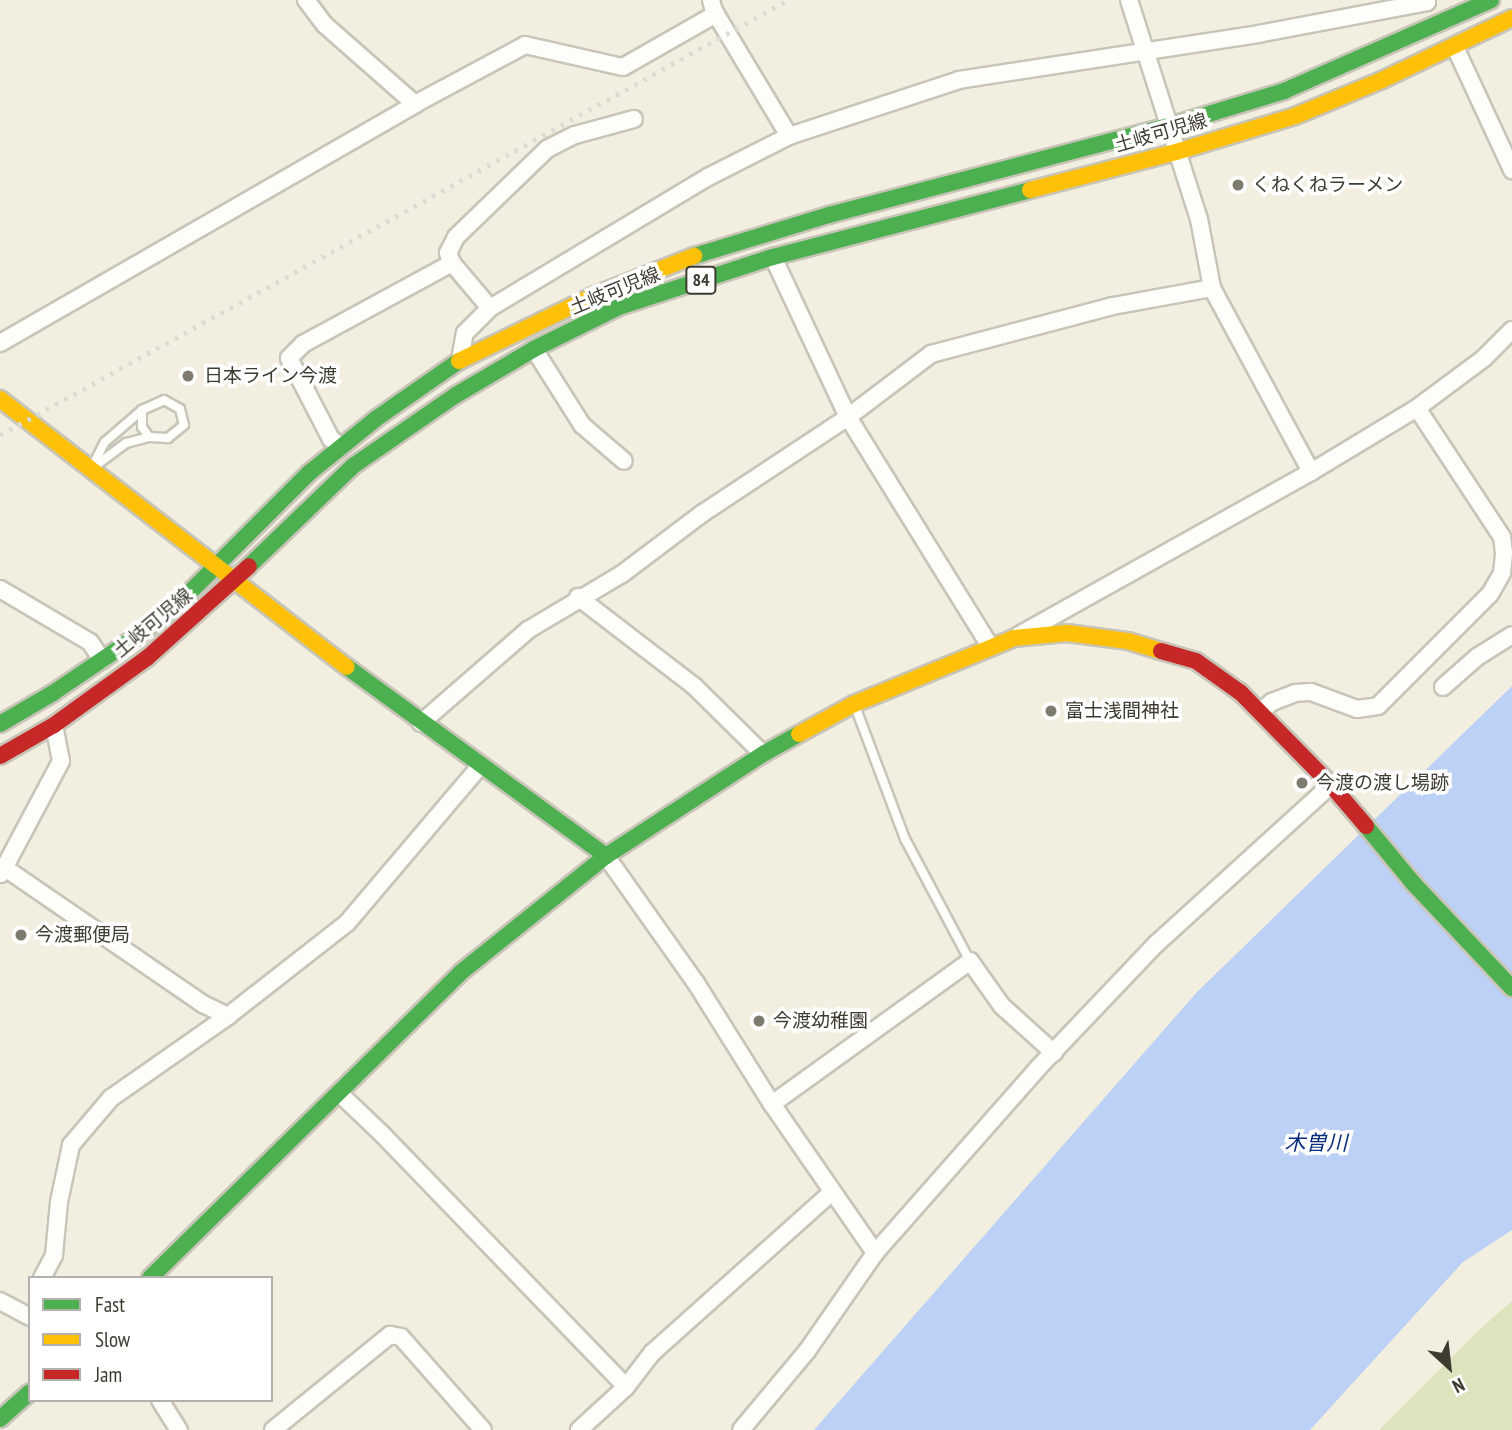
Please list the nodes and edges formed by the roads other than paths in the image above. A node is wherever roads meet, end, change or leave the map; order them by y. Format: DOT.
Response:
graph roads {
  1 [pos="306,0"];
  2 [pos="1129,0"];
  3 [pos="1428,1"];
  4 [pos="1483,2"];
  5 [pos="714,7"];
  6 [pos="1512,18"];
  7 [pos="1455,47"];
  8 [pos="1145,50"];
  9 [pos="415,104"];
  10 [pos="634,119"];
  11 [pos="1170,126"];
  12 [pos="789,136"];
  13 [pos="1176,152"];
  14 [pos="1512,170"];
  15 [pos="773,257"];
  16 [pos="452,263"];
  17 [pos="1212,288"];
  18 [pos="490,308"];
  19 [pos="1512,330"];
  20 [pos="0,343"];
  21 [pos="534,349"];
  22 [pos="460,360"];
  23 [pos="0,400"];
  24 [pos="1417,408"];
  25 [pos="142,410"];
  26 [pos="848,417"];
  27 [pos="149,438"];
  28 [pos="341,447"];
  29 [pos="624,461"];
  30 [pos="91,469"];
  31 [pos="1311,472"];
  32 [pos="216,567"];
  33 [pos="233,582"];
  34 [pos="0,589"];
  35 [pos="578,597"];
  36 [pos="1512,635"];
  37 [pos="1014,638"];
  38 [pos="990,646"];
  39 [pos="102,660"];
  40 [pos="1443,687"];
  41 [pos="854,704"];
  42 [pos="1260,712"];
  43 [pos="421,723"];
  44 [pos="0,724"];
  45 [pos="54,725"];
  46 [pos="763,754"];
  47 [pos="0,756"];
  48 [pos="480,766"];
  49 [pos="1331,785"];
  50 [pos="606,856"];
  51 [pos="3,872"];
  52 [pos="970,961"];
  53 [pos="1512,988"];
  54 [pos="228,1016"];
  55 [pos="1054,1053"];
  56 [pos="339,1093"];
  57 [pos="772,1104"];
  58 [pos="832,1192"];
  59 [pos="875,1253"];
  60 [pos="43,1276"];
  61 [pos="151,1276"];
  62 [pos="0,1301"];
  63 [pos="28,1310"];
  64 [pos="626,1387"];
  65 [pos="28,1394"];
  66 [pos="161,1402"];
  67 [pos="0,1419"];
  68 [pos="179,1430"];
  69 [pos="274,1430"];
  70 [pos="483,1430"];
  71 [pos="579,1430"];
  72 [pos="741,1430"];
  1 -- 9 [label="street"];
  2 -- 8 [label="street"];
  3 -- 8 [label="street"];
  4 -- 11 [label="main road, 土岐可児線 / 84"];
  5 -- 9 [label="street"];
  5 -- 12 [label="street"];
  6 -- 7 [label="main road, 土岐可児線 / 84"];
  7 -- 13 [label="main road, 土岐可児線 / 84"];
  7 -- 14 [label="street"];
  8 -- 11 [label="street"];
  8 -- 12 [label="street"];
  9 -- 20 [label="street"];
  10 -- 16 [label="street"];
  11 -- 13 [label="street"];
  11 -- 22 [label="main road, 土岐可児線 / 84"];
  12 -- 18 [label="street"];
  13 -- 15 [label="main road, 土岐可児線 / 84"];
  13 -- 17 [label="street"];
  15 -- 21 [label="main road, 土岐可児線 / 84"];
  15 -- 26 [label="street"];
  16 -- 18 [label="street"];
  16 -- 28 [label="street"];
  17 -- 26 [label="street"];
  17 -- 31 [label="street"];
  18 -- 22 [label="street"];
  19 -- 24 [label="street"];
  21 -- 29 [label="street"];
  21 -- 33 [label="main road, 土岐可児線 / 84"];
  22 -- 28 [label="main road, 土岐可児線 / 84"];
  23 -- 30 [label="main road"];
  24 -- 31 [label="street"];
  24 -- 42 [label="street"];
  25 -- 27 [label="lane"];
  25 -- 27 [label="lane"];
  25 -- 30 [label="lane"];
  26 -- 35 [label="street"];
  26 -- 38 [label="street"];
  27 -- 30 [label="lane"];
  28 -- 32 [label="main road, 土岐可児線 / 84"];
  30 -- 32 [label="main road"];
  31 -- 37 [label="street"];
  32 -- 33 [label="main road"];
  32 -- 39 [label="main road, 土岐可児線 / 84"];
  33 -- 43 [label="main road"];
  33 -- 45 [label="main road, 土岐可児線 / 84"];
  34 -- 39 [label="street"];
  35 -- 43 [label="street"];
  35 -- 46 [label="street"];
  36 -- 40 [label="street"];
  37 -- 38 [label="main road"];
  37 -- 42 [label="main road"];
  38 -- 41 [label="main road"];
  39 -- 44 [label="main road, 土岐可児線 / 84"];
  41 -- 46 [label="main road"];
  41 -- 52 [label="lane"];
  42 -- 49 [label="main road"];
  43 -- 48 [label="main road"];
  45 -- 47 [label="main road, 土岐可児線 / 84"];
  45 -- 51 [label="street"];
  46 -- 50 [label="main road"];
  48 -- 50 [label="main road"];
  48 -- 54 [label="street"];
  49 -- 53 [label="main road"];
  49 -- 55 [label="street"];
  50 -- 56 [label="main road"];
  50 -- 57 [label="street"];
  51 -- 54 [label="street"];
  52 -- 55 [label="street"];
  52 -- 57 [label="street"];
  54 -- 60 [label="street"];
  55 -- 59 [label="street"];
  56 -- 61 [label="main road"];
  56 -- 64 [label="street"];
  57 -- 58 [label="street"];
  58 -- 59 [label="street"];
  58 -- 64 [label="street"];
  59 -- 72 [label="street"];
  62 -- 63 [label="street"];
  64 -- 71 [label="street"];
  65 -- 67 [label="main road"];
  66 -- 68 [label="street"];
  69 -- 70 [label="street"];
}
